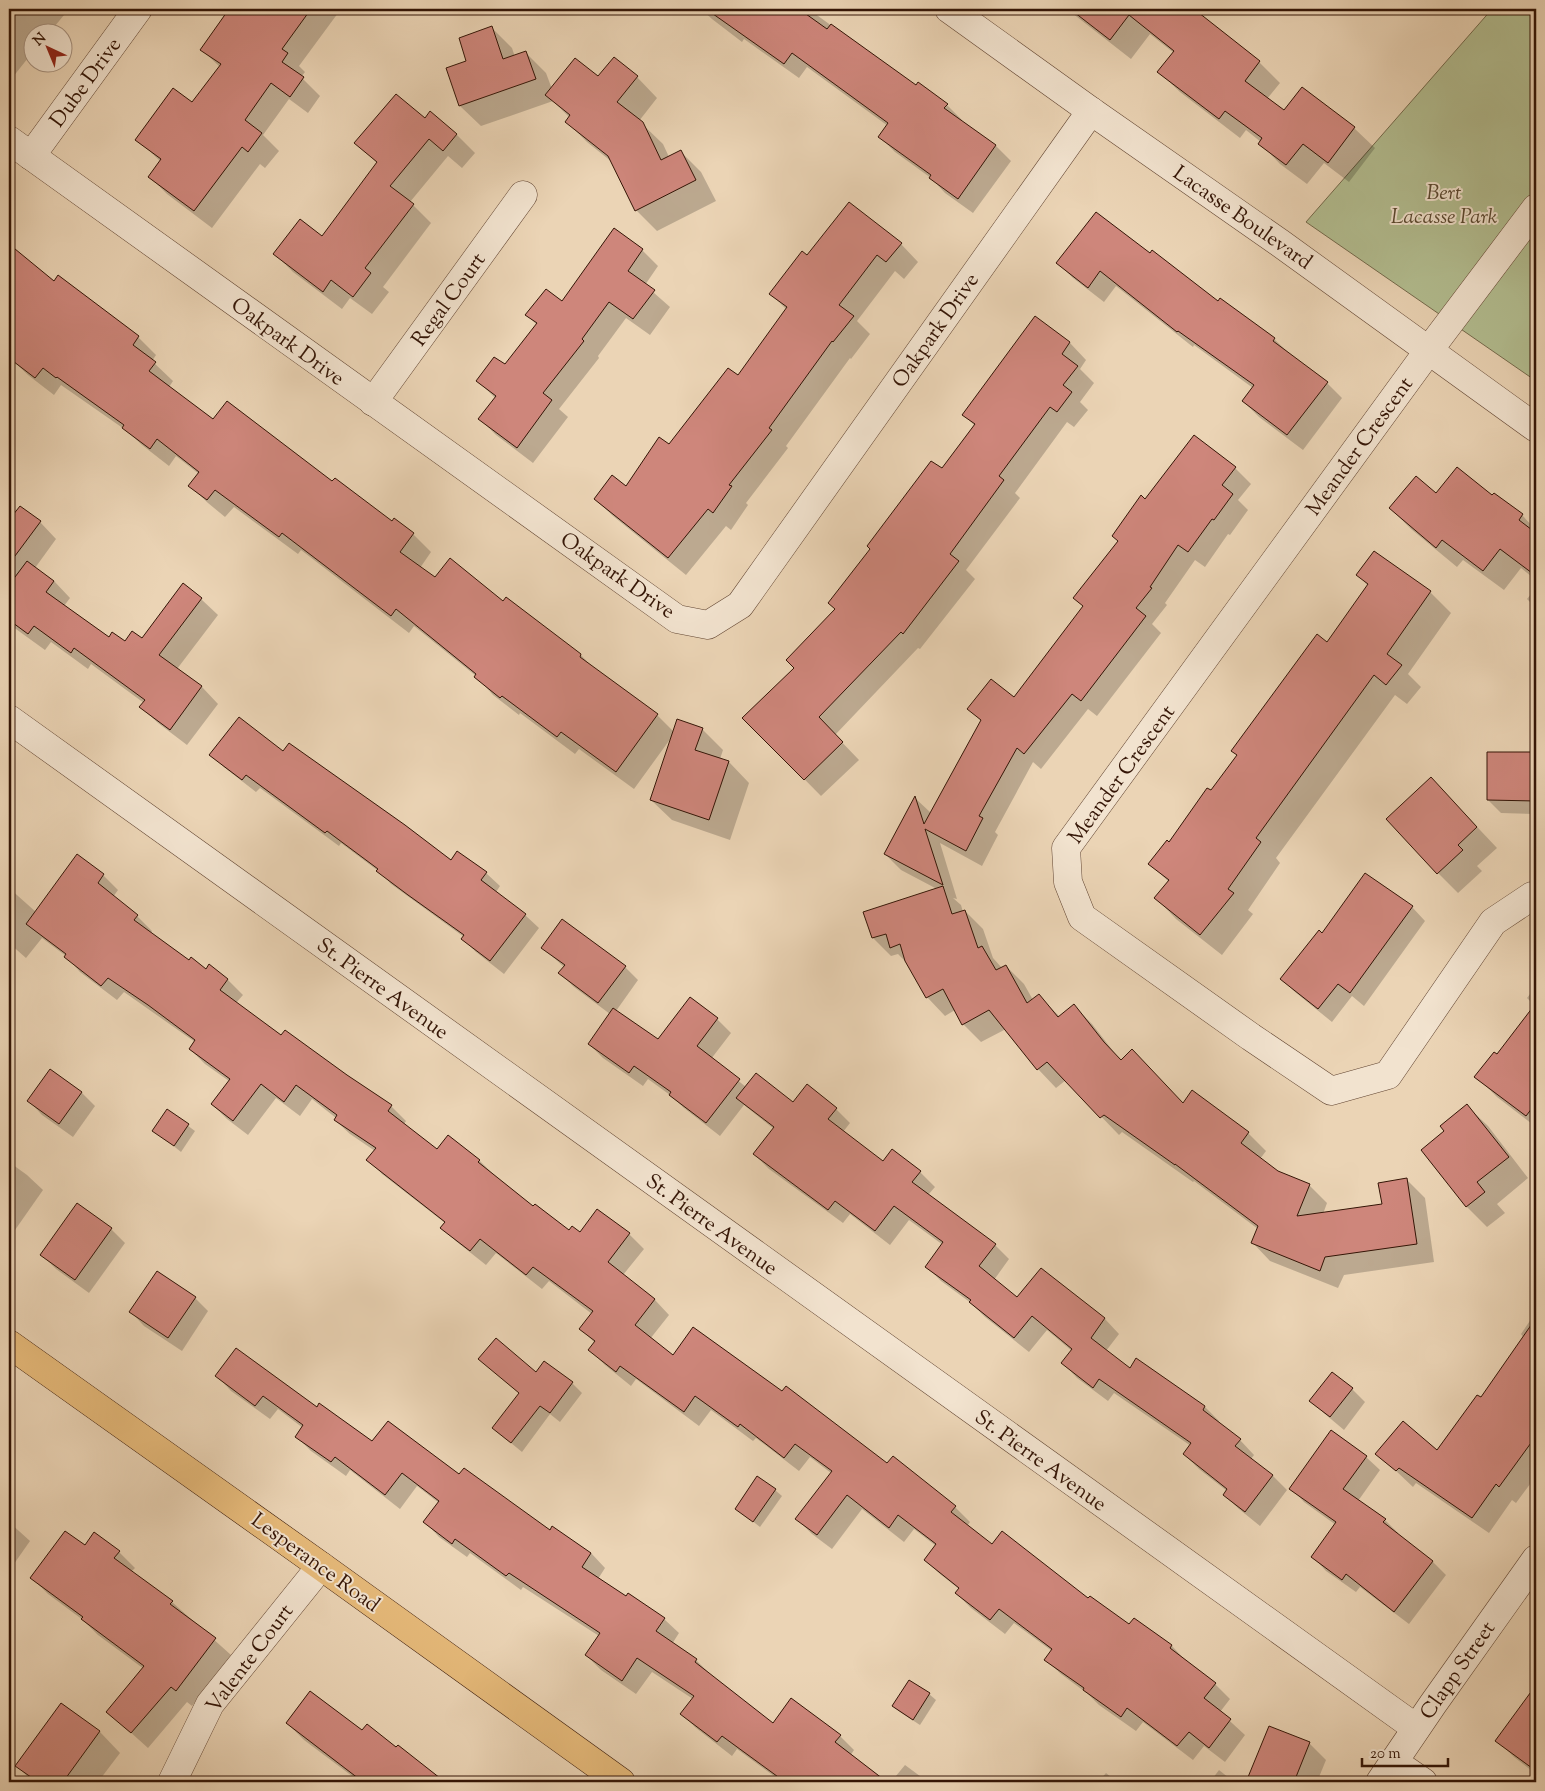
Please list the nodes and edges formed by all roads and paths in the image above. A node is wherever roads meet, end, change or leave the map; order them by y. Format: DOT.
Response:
graph roads {
  1 [pos="138,9"];
  2 [pos="949,9"];
  3 [pos="1091,111"];
  4 [pos="9,140"];
  5 [pos="31,156"];
  6 [pos="523,195"];
  7 [pos="1536,208"];
  8 [pos="1429,350"];
  9 [pos="373,402"];
  10 [pos="1536,428"];
  11 [pos="9,719"];
  12 [pos="1536,896"];
  13 [pos="9,1344"];
  14 [pos="1536,1558"];
  15 [pos="321,1566"];
  16 [pos="1416,1728"];
  17 [pos="1387,1772"];
  18 [pos="172,1782"];
  19 [pos="621,1782"];
  20 [pos="1423,1782"];
  1 -- 5 [label="street, Dube Drive"];
  2 -- 3 [label="street, Lacasse Boulevard"];
  3 -- 8 [label="street, Lacasse Boulevard"];
  3 -- 9 [label="street, Oakpark Drive"];
  4 -- 5 [label="street, Oakpark Drive"];
  5 -- 9 [label="street, Oakpark Drive"];
  6 -- 9 [label="street, Regal Court"];
  7 -- 8 [label="street"];
  8 -- 10 [label="street, Lacasse Boulevard"];
  8 -- 12 [label="street, Meander Crescent"];
  11 -- 16 [label="street, St. Pierre Avenue"];
  13 -- 15 [label="main road, Lesperance Road"];
  14 -- 16 [label="street, Clapp Street"];
  15 -- 18 [label="street, Valente Court"];
  15 -- 19 [label="main road, Lesperance Road"];
  16 -- 17 [label="street, Clapp Street"];
  17 -- 20 [label="street"];
}
